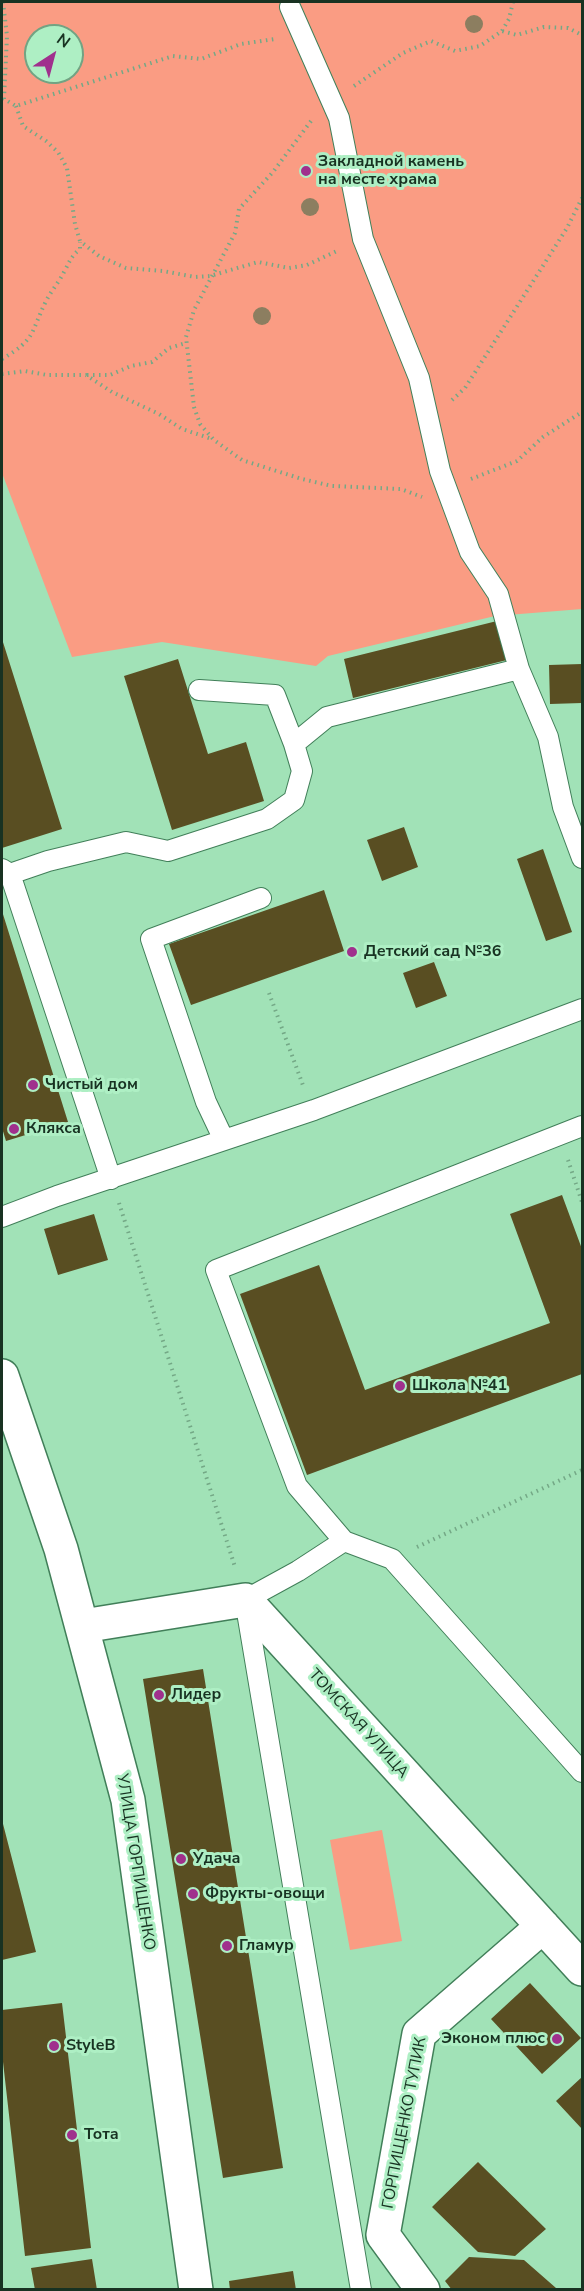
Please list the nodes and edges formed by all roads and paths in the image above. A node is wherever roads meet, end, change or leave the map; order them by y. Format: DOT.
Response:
graph roads {
  1 [pos="3,2"];
  2 [pos="513,2"];
  3 [pos="290,7"];
  4 [pos="502,31"];
  5 [pos="582,35"];
  6 [pos="310,55"];
  7 [pos="331,101"];
  8 [pos="16,106"];
  9 [pos="582,198"];
  10 [pos="362,235"];
  11 [pos="80,241"];
  12 [pos="210,276"];
  13 [pos="186,343"];
  14 [pos="2,359"];
  15 [pos="2,374"];
  16 [pos="86,375"];
  17 [pos="582,412"];
  18 [pos="429,420"];
  19 [pos="214,440"];
  20 [pos="446,488"];
  21 [pos="463,533"];
  22 [pos="519,669"];
  23 [pos="199,690"];
  24 [pos="294,744"];
  25 [pos="582,858"];
  26 [pos="6,871"];
  27 [pos="261,898"];
  28 [pos="269,993"];
  29 [pos="582,1009"];
  30 [pos="314,1110"];
  31 [pos="582,1126"];
  32 [pos="559,1135"];
  33 [pos="224,1140"];
  34 [pos="111,1179"];
  35 [pos="582,1202"];
  36 [pos="2,1217"];
  37 [pos="2,1376"];
  38 [pos="14,1451"];
  39 [pos="582,1470"];
  40 [pos="345,1540"];
  41 [pos="392,1559"];
  42 [pos="245,1600"];
  43 [pos="83,1626"];
  44 [pos="582,1772"];
  45 [pos="543,1926"];
  46 [pos="582,1969"];
  47 [pos="368,2237"];
  48 [pos="196,2289"];
  49 [pos="361,2289"];
  50 [pos="423,2289"];
  1 -- 8 [label="path"];
  2 -- 4 [label="path"];
  3 -- 6 [label="lane"];
  4 -- 5 [label="path"];
  4 -- 7 [label="path"];
  6 -- 7 [label="lane"];
  6 -- 8 [label="path"];
  7 -- 10 [label="lane"];
  7 -- 12 [label="path"];
  8 -- 11 [label="path"];
  9 -- 18 [label="path"];
  10 -- 12 [label="path"];
  10 -- 18 [label="lane"];
  11 -- 12 [label="path"];
  11 -- 14 [label="path"];
  12 -- 13 [label="path"];
  13 -- 16 [label="path"];
  13 -- 19 [label="path"];
  15 -- 16 [label="path"];
  16 -- 19 [label="path"];
  17 -- 20 [label="path"];
  18 -- 20 [label="lane"];
  19 -- 21 [label="path"];
  20 -- 21 [label="lane"];
  21 -- 22 [label="lane"];
  22 -- 24 [label="lane"];
  22 -- 25 [label="lane"];
  23 -- 24 [label="lane"];
  24 -- 26 [label="lane"];
  26 -- 34 [label="lane"];
  27 -- 33 [label="lane"];
  28 -- 30 [label="path"];
  29 -- 30 [label="lane"];
  30 -- 33 [label="lane"];
  31 -- 32 [label="lane"];
  32 -- 35 [label="path"];
  32 -- 40 [label="lane"];
  33 -- 34 [label="lane"];
  34 -- 36 [label="lane"];
  34 -- 42 [label="path"];
  37 -- 38 [label="street, УЛИЦА ГОРПИЩЕНКО"];
  38 -- 43 [label="street, УЛИЦА ГОРПИЩЕНКО"];
  39 -- 41 [label="path"];
  40 -- 41 [label="lane"];
  40 -- 42 [label="lane"];
  41 -- 44 [label="lane"];
  42 -- 43 [label="street"];
  42 -- 45 [label="street, ТОМСКАЯ УЛИЦА"];
  42 -- 47 [label="lane"];
  43 -- 48 [label="street, УЛИЦА ГОРПИЩЕНКО"];
  45 -- 46 [label="street, ТОМСКАЯ УЛИЦА"];
  45 -- 47 [label="street, ГОРПИЩЕНКО ТУПИК"];
  47 -- 49 [label="lane"];
  47 -- 50 [label="street"];
}
